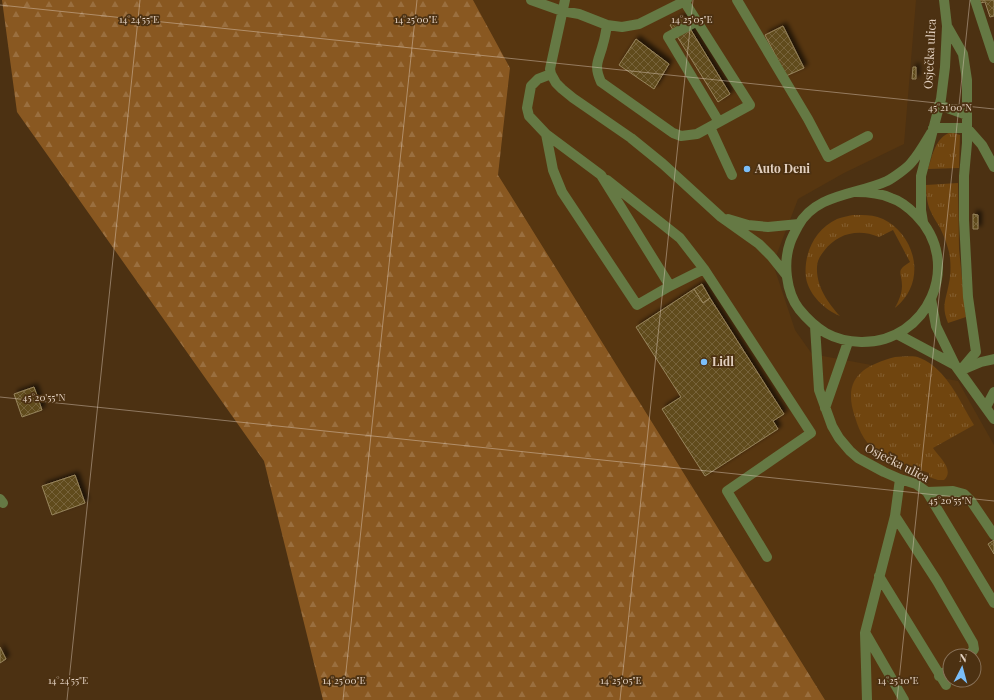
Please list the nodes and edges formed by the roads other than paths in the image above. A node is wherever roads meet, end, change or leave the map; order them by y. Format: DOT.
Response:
graph roads {
  1 [pos="531,0"];
  2 [pos="565,0"];
  3 [pos="686,0"];
  4 [pos="738,0"];
  5 [pos="944,0"];
  6 [pos="975,0"];
  7 [pos="562,11"];
  8 [pos="697,21"];
  9 [pos="607,25"];
  10 [pos="947,26"];
  11 [pos="994,58"];
  12 [pos="551,74"];
  13 [pos="939,105"];
  14 [pos="967,116"];
  15 [pos="714,125"];
  16 [pos="967,128"];
  17 [pos="932,130"];
  18 [pos="546,134"];
  19 [pos="868,136"];
  20 [pos="994,167"];
  21 [pos="601,175"];
  22 [pos="732,175"];
  23 [pos="856,192"];
  24 [pos="721,217"];
  25 [pos="923,222"];
  26 [pos="799,224"];
  27 [pos="704,269"];
  28 [pos="787,276"];
  29 [pos="670,286"];
  30 [pos="931,299"];
  31 [pos="815,326"];
  32 [pos="897,334"];
  33 [pos="848,342"];
  34 [pos="994,359"];
  35 [pos="958,368"];
  36 [pos="994,392"];
  37 [pos="986,407"];
  38 [pos="825,408"];
  39 [pos="994,419"];
  40 [pos="900,479"];
  41 [pos="928,492"];
  42 [pos="895,516"];
  43 [pos="994,534"];
  44 [pos="768,557"];
  45 [pos="879,576"];
  46 [pos="994,603"];
  47 [pos="865,633"];
  48 [pos="974,648"];
  49 [pos="942,674"];
  50 [pos="939,676"];
  51 [pos="942,680"];
  52 [pos="867,700"];
  53 [pos="904,700"];
  1 -- 7 [label="street"];
  2 -- 7 [label="street"];
  3 -- 8 [label="street"];
  3 -- 9 [label="street"];
  4 -- 19 [label="street"];
  5 -- 10 [label="street, Osječka ulica"];
  6 -- 11 [label="street"];
  7 -- 9 [label="street"];
  7 -- 12 [label="street"];
  8 -- 15 [label="street"];
  8 -- 15 [label="street"];
  9 -- 15 [label="street"];
  10 -- 13 [label="street, Osječka ulica"];
  10 -- 14 [label="street"];
  12 -- 18 [label="street"];
  12 -- 24 [label="street"];
  13 -- 14 [label="street"];
  13 -- 17 [label="street, Osječka ulica"];
  14 -- 16 [label="street"];
  15 -- 22 [label="street"];
  16 -- 17 [label="street"];
  16 -- 20 [label="street"];
  16 -- 35 [label="street"];
  17 -- 23 [label="street, Osječka ulica"];
  17 -- 25 [label="street, Osječka ulica"];
  18 -- 21 [label="street"];
  18 -- 29 [label="street"];
  21 -- 27 [label="street"];
  21 -- 29 [label="street"];
  23 -- 25 [label="street, Osječka ulica"];
  23 -- 26 [label="street, Osječka ulica"];
  24 -- 26 [label="street"];
  24 -- 28 [label="street"];
  25 -- 30 [label="street, Osječka ulica"];
  26 -- 28 [label="street, Osječka ulica"];
  27 -- 29 [label="street"];
  27 -- 44 [label="street"];
  28 -- 31 [label="street, Osječka ulica"];
  30 -- 32 [label="street, Osječka ulica"];
  30 -- 35 [label="street, Osječka ulica"];
  31 -- 33 [label="street, Osječka ulica"];
  31 -- 38 [label="street, Osječka ulica"];
  32 -- 33 [label="street, Osječka ulica"];
  32 -- 35 [label="street, Osječka ulica"];
  33 -- 38 [label="street"];
  34 -- 35 [label="street"];
  35 -- 37 [label="street, Osječka ulica"];
  36 -- 37 [label="street"];
  37 -- 39 [label="street, Osječka ulica"];
  38 -- 40 [label="street, Osječka ulica"];
  40 -- 41 [label="street, Osječka ulica"];
  40 -- 42 [label="street"];
  41 -- 43 [label="street"];
  41 -- 46 [label="street, Osječka ulica"];
  42 -- 45 [label="street"];
  42 -- 48 [label="street"];
  45 -- 47 [label="street"];
  45 -- 50 [label="street"];
  47 -- 52 [label="street"];
  47 -- 53 [label="street"];
  49 -- 50 [label="street"];
  50 -- 51 [label="street"];
}
